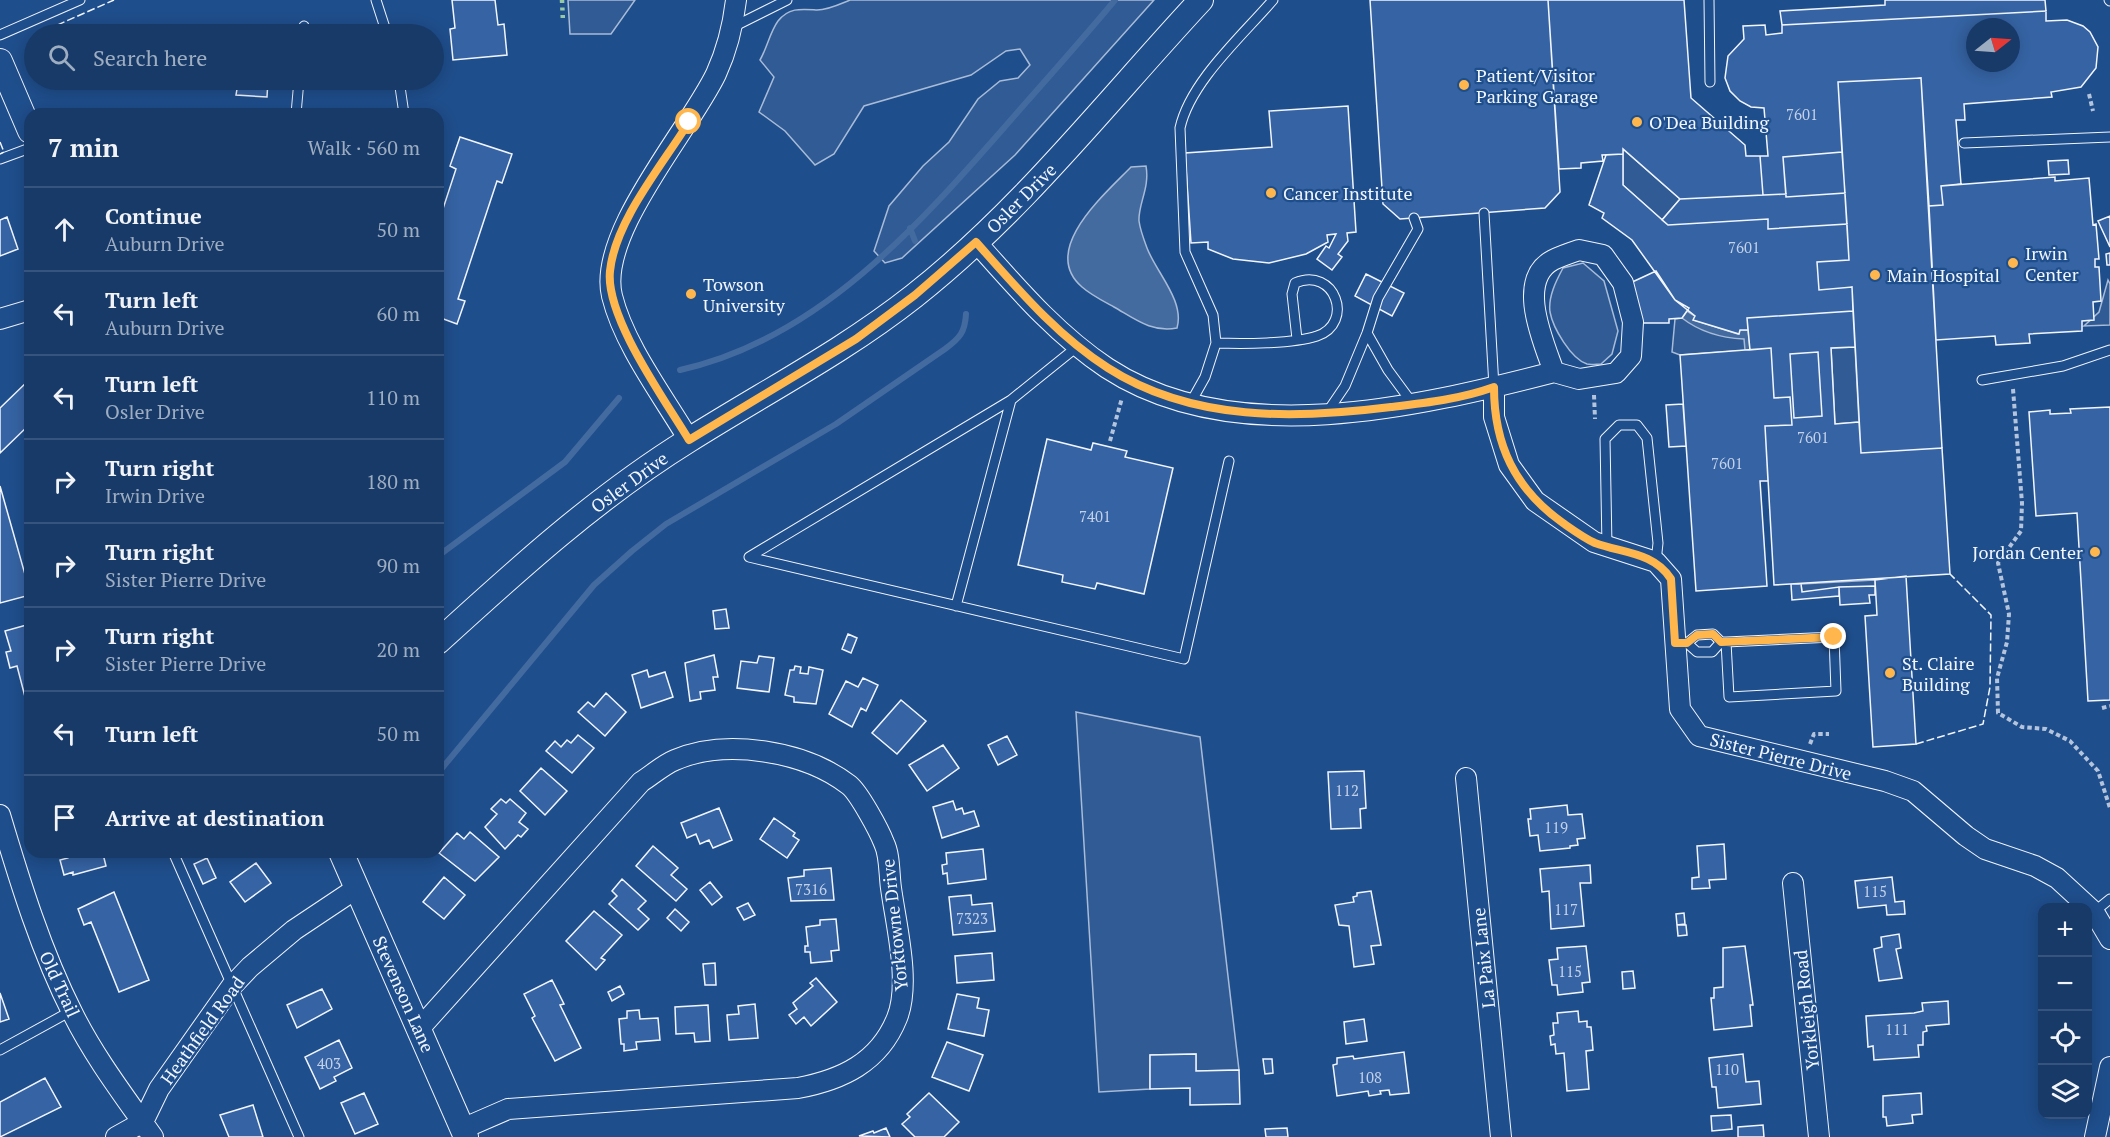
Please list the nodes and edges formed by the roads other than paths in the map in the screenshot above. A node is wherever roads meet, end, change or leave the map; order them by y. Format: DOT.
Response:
graph roads {
  1 [pos="80,0"];
  2 [pos="376,0"];
  3 [pos="736,0"];
  4 [pos="787,0"];
  5 [pos="1201,0"];
  6 [pos="1273,0"];
  7 [pos="1709,0"];
  8 [pos="24,24"];
  9 [pos="25,24"];
  10 [pos="384,24"];
  11 [pos="733,27"];
  12 [pos="0,35"];
  13 [pos="0,61"];
  14 [pos="1710,82"];
  15 [pos="298,90"];
  16 [pos="400,90"];
  17 [pos="297,108"];
  18 [pos="403,108"];
  19 [pos="24,117"];
  20 [pos="2110,137"];
  21 [pos="1964,143"];
  22 [pos="24,150"];
  23 [pos="0,159"];
  24 [pos="1484,213"];
  25 [pos="1414,218"];
  26 [pos="976,242"];
  27 [pos="24,312"];
  28 [pos="0,319"];
  29 [pos="1367,333"];
  30 [pos="1297,339"];
  31 [pos="1216,343"];
  32 [pos="1078,346"];
  33 [pos="2110,350"];
  34 [pos="1554,372"];
  35 [pos="1982,380"];
  36 [pos="1494,387"];
  37 [pos="1011,400"];
  38 [pos="1191,402"];
  39 [pos="1414,404"];
  40 [pos="1326,414"];
  41 [pos="689,440"];
  42 [pos="1229,461"];
  43 [pos="1607,546"];
  44 [pos="1656,562"];
  45 [pos="956,606"];
  46 [pos="444,637"];
  47 [pos="1723,642"];
  48 [pos="1681,643"];
  49 [pos="1466,778"];
  50 [pos="0,815"];
  51 [pos="176,858"];
  52 [pos="344,858"];
  53 [pos="1793,883"];
  54 [pos="357,888"];
  55 [pos="2110,899"];
  56 [pos="2094,912"];
  57 [pos="2110,939"];
  58 [pos="231,987"];
  59 [pos="71,1011"];
  60 [pos="419,1029"];
  61 [pos="0,1050"];
  62 [pos="2110,1067"];
  63 [pos="2106,1110"];
  64 [pos="148,1130"];
  65 [pos="464,1133"];
  66 [pos="116,1137"];
  67 [pos="299,1137"];
  68 [pos="1501,1137"];
  69 [pos="1819,1137"];
  70 [pos="2095,1137"];
  1 -- 9 [label="lane"];
  2 -- 10 [label="lane"];
  3 -- 11 [label="street"];
  4 -- 11 [label="lane"];
  5 -- 26 [label="street, Osler Drive"];
  6 -- 31 [label="lane"];
  7 -- 14 [label="lane"];
  8 -- 12 [label="lane"];
  11 -- 41 [label="street"];
  13 -- 19 [label="street"];
  15 -- 17 [label="lane"];
  16 -- 18 [label="lane"];
  20 -- 21 [label="lane"];
  22 -- 23 [label="lane"];
  24 -- 36 [label="lane"];
  25 -- 29 [label="lane"];
  26 -- 32 [label="street"];
  26 -- 41 [label="street, Osler Drive"];
  27 -- 28 [label="street"];
  29 -- 39 [label="lane"];
  29 -- 40 [label="lane"];
  30 -- 30 [label="lane"];
  30 -- 31 [label="lane"];
  31 -- 38 [label="lane"];
  32 -- 37 [label="lane"];
  32 -- 38 [label="street"];
  33 -- 35 [label="lane"];
  34 -- 34 [label="street"];
  34 -- 36 [label="street"];
  36 -- 39 [label="street"];
  36 -- 43 [label="street"];
  37 -- 45 [label="lane"];
  37 -- 45 [label="lane"];
  38 -- 40 [label="street"];
  39 -- 40 [label="street"];
  41 -- 46 [label="street, Osler Drive"];
  42 -- 45 [label="lane"];
  43 -- 44 [label="street"];
  43 -- 44 [label="lane"];
  44 -- 48 [label="street, Sister Pierre Drive"];
  47 -- 47 [label="lane"];
  47 -- 48 [label="lane"];
  47 -- 48 [label="lane"];
  48 -- 56 [label="street, Sister Pierre Drive"];
  49 -- 68 [label="street, La Paix Lane"];
  50 -- 59 [label="street, Old Trail"];
  51 -- 58 [label="lane"];
  52 -- 54 [label="street, Stevenson Lane"];
  53 -- 69 [label="street, Yorkleigh Road"];
  54 -- 58 [label="street, Heathfield Road"];
  54 -- 60 [label="street, Stevenson Lane"];
  55 -- 56 [label="lane"];
  56 -- 57 [label="street, Sister Pierre Drive"];
  58 -- 64 [label="street, Heathfield Road"];
  58 -- 67 [label="lane"];
  59 -- 61 [label="lane"];
  59 -- 64 [label="street, Old Trail"];
  60 -- 65 [label="street, Stevenson Lane"];
  60 -- 65 [label="street, Yorktowne Drive"];
  62 -- 63 [label="street"];
  63 -- 70 [label="street"];
  64 -- 66 [label="street"];
}
